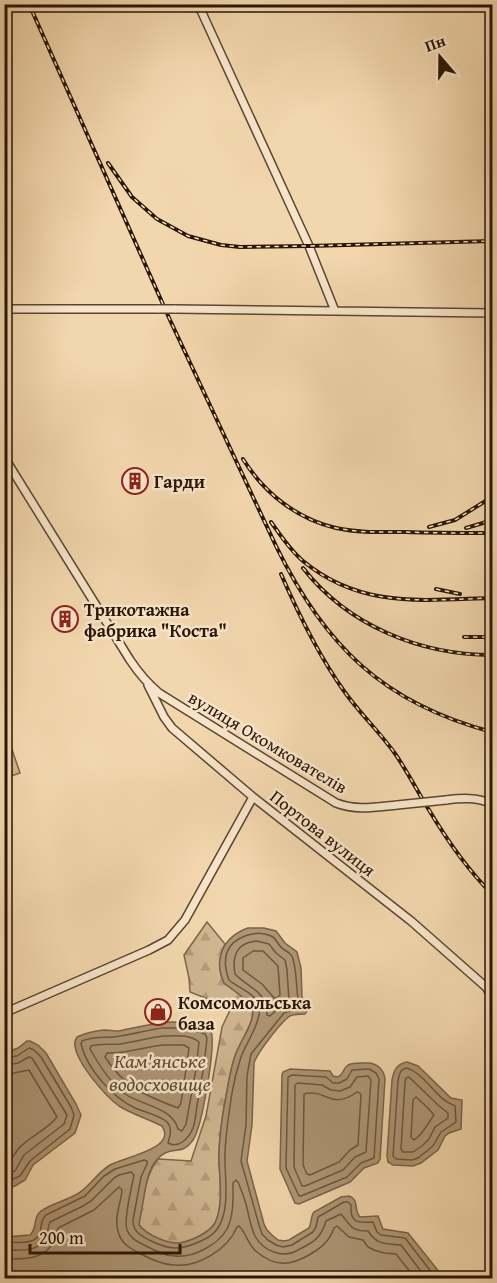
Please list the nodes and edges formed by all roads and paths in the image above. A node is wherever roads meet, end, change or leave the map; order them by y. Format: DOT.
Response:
graph roads {
  1 [pos="198,4"];
  2 [pos="4,309"];
  3 [pos="335,311"];
  4 [pos="492,313"];
  5 [pos="4,457"];
  6 [pos="148,683"];
  7 [pos="171,700"];
  8 [pos="253,797"];
  9 [pos="492,804"];
  10 [pos="492,997"];
  11 [pos="4,1013"];
  1 -- 3 [label="street"];
  2 -- 3 [label="street, bridge"];
  3 -- 4 [label="street"];
  5 -- 6 [label="street, Портова вулиця"];
  6 -- 7 [label="street, Портова вулиця"];
  6 -- 8 [label="street, Портова вулиця"];
  7 -- 9 [label="street, вулиця Окомкователів, bridge"];
  8 -- 10 [label="street, Портова вулиця"];
  8 -- 11 [label="street"];
}
